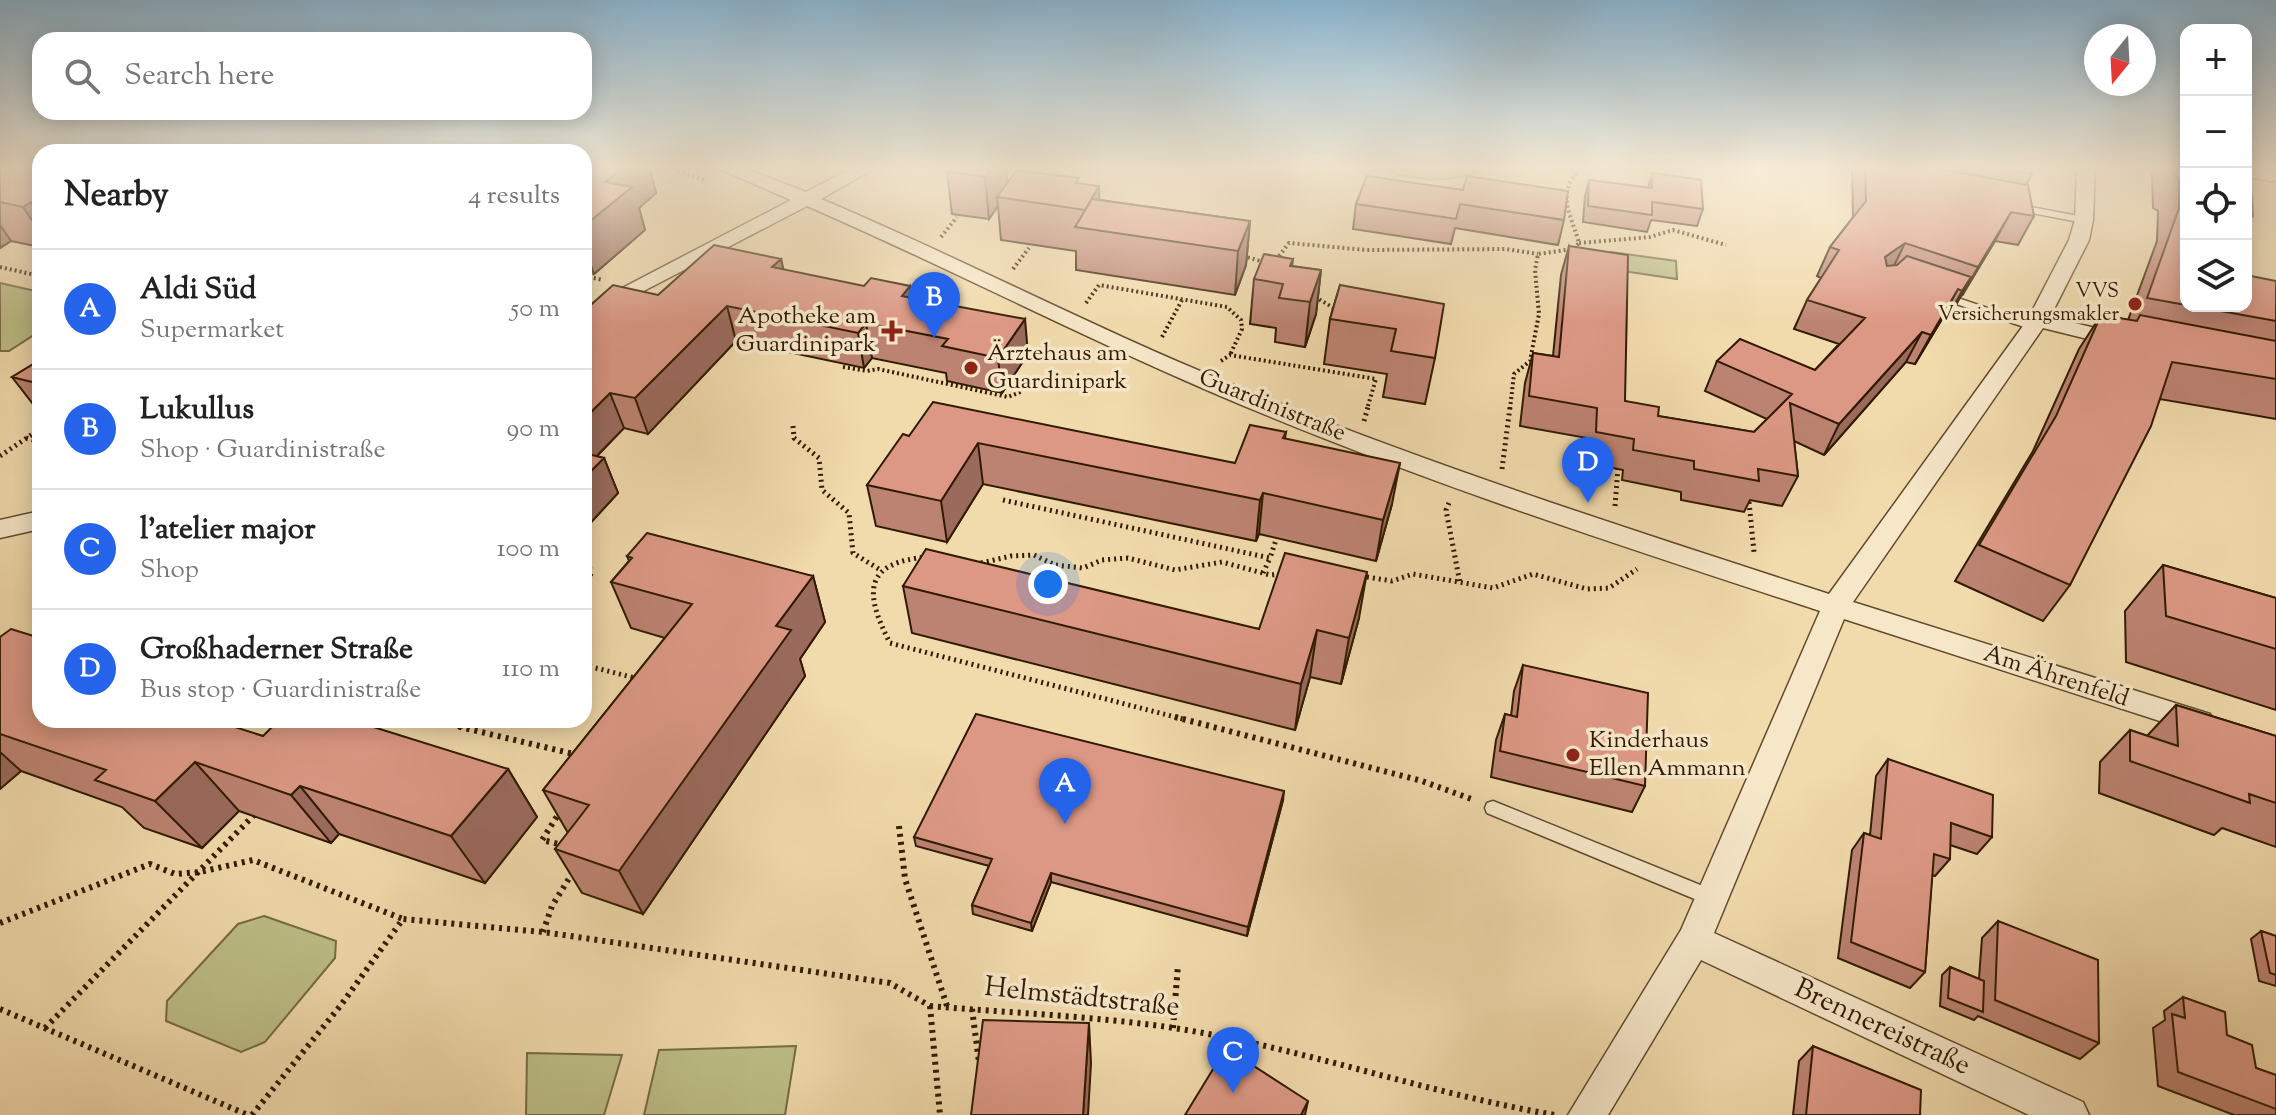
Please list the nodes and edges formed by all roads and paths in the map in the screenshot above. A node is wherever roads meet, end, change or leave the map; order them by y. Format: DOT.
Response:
graph roads {
  1 [pos="771,219"];
  2 [pos="852,219"];
  3 [pos="955,219"];
  4 [pos="1572,219"];
  5 [pos="2079,219"];
  6 [pos="2084,220"];
  7 [pos="1673,222"];
  8 [pos="1673,230"];
  9 [pos="928,231"];
  10 [pos="941,237"];
  11 [pos="1579,243"];
  12 [pos="955,244"];
  13 [pos="1726,245"];
  14 [pos="1029,248"];
  15 [pos="1232,254"];
  16 [pos="1538,254"];
  17 [pos="0,267"];
  18 [pos="32,274"];
  19 [pos="1024,275"];
  20 [pos="592,278"];
  21 [pos="606,281"];
  22 [pos="1305,290"];
  23 [pos="1933,293"];
  24 [pos="1073,297"];
  25 [pos="1183,298"];
  26 [pos="1086,303"];
  27 [pos="1099,309"];
  28 [pos="1340,311"];
  29 [pos="592,312"];
  30 [pos="2036,324"];
  31 [pos="1150,331"];
  32 [pos="2140,345"];
  33 [pos="1230,355"];
  34 [pos="887,358"];
  35 [pos="1220,361"];
  36 [pos="843,367"];
  37 [pos="1234,367"];
  38 [pos="878,369"];
  39 [pos="1198,376"];
  40 [pos="1023,391"];
  41 [pos="1351,412"];
  42 [pos="1378,423"];
  43 [pos="793,426"];
  44 [pos="1362,430"];
  45 [pos="32,434"];
  46 [pos="26,438"];
  47 [pos="32,440"];
  48 [pos="2,453"];
  49 [pos="1487,465"];
  50 [pos="1618,468"];
  51 [pos="1516,475"];
  52 [pos="1498,481"];
  53 [pos="1003,500"];
  54 [pos="1450,501"];
  55 [pos="1749,502"];
  56 [pos="1601,503"];
  57 [pos="1615,507"];
  58 [pos="1629,512"];
  59 [pos="32,522"];
  60 [pos="0,529"];
  61 [pos="1280,531"];
  62 [pos="1650,544"];
  63 [pos="1740,549"];
  64 [pos="1754,553"];
  65 [pos="932,557"];
  66 [pos="1270,558"];
  67 [pos="1767,558"];
  68 [pos="969,564"];
  69 [pos="882,571"];
  70 [pos="1263,573"];
  71 [pos="1350,573"];
  72 [pos="1290,574"];
  73 [pos="1460,584"];
  74 [pos="1836,605"];
  75 [pos="592,667"];
  76 [pos="643,689"];
  77 [pos="464,728"];
  78 [pos="2231,732"];
  79 [pos="583,756"];
  80 [pos="564,806"];
  81 [pos="261,807"];
  82 [pos="1493,808"];
  83 [pos="899,826"];
  84 [pos="575,849"];
  85 [pos="577,866"];
  86 [pos="200,872"];
  87 [pos="1714,899"];
  88 [pos="403,919"];
  89 [pos="0,923"];
  90 [pos="543,932"];
  91 [pos="1694,940"];
  92 [pos="1178,965"];
  93 [pos="930,1006"];
  94 [pos="947,1006"];
  95 [pos="972,1008"];
  96 [pos="0,1009"];
  97 [pos="45,1028"];
  98 [pos="1173,1028"];
  99 [pos="980,1077"];
  100 [pos="250,1115"];
  101 [pos="940,1115"];
  102 [pos="1556,1115"];
  103 [pos="1587,1115"];
  104 [pos="2070,1115"];
  1 -- 29 [label="street"];
  2 -- 39 [label="street, Guardinistraße"];
  3 -- 10 [label="path"];
  4 -- 11 [label="path"];
  5 -- 6 [label="lane"];
  6 -- 30 [label="street"];
  7 -- 8 [label="path"];
  8 -- 11 [label="path"];
  8 -- 13 [label="path"];
  9 -- 10 [label="path"];
  10 -- 12 [label="path"];
  11 -- 16 [label="path"];
  14 -- 19 [label="path"];
  15 -- 16 [label="path"];
  16 -- 52 [label="path"];
  17 -- 18 [label="path"];
  20 -- 21 [label="path"];
  22 -- 28 [label="path"];
  23 -- 30 [label="lane"];
  24 -- 26 [label="path"];
  25 -- 26 [label="path"];
  25 -- 31 [label="path"];
  25 -- 33 [label="path"];
  26 -- 27 [label="path"];
  30 -- 32 [label="street"];
  30 -- 74 [label="street"];
  33 -- 35 [label="path"];
  33 -- 44 [label="path"];
  34 -- 38 [label="path"];
  35 -- 37 [label="path"];
  35 -- 39 [label="path"];
  36 -- 38 [label="path"];
  38 -- 40 [label="path"];
  39 -- 44 [label="street, Guardinistraße"];
  41 -- 44 [label="path"];
  42 -- 44 [label="path"];
  43 -- 69 [label="path"];
  44 -- 52 [label="street, Guardinistraße"];
  45 -- 46 [label="path"];
  46 -- 47 [label="path"];
  46 -- 48 [label="path"];
  49 -- 52 [label="path"];
  50 -- 57 [label="path"];
  51 -- 52 [label="path"];
  52 -- 62 [label="street, Guardinistraße"];
  53 -- 66 [label="path"];
  54 -- 73 [label="path"];
  55 -- 64 [label="path"];
  56 -- 57 [label="path"];
  57 -- 58 [label="path"];
  59 -- 60 [label="street"];
  61 -- 66 [label="path"];
  62 -- 73 [label="path"];
  62 -- 74 [label="street, Guardinistraße"];
  63 -- 64 [label="path"];
  64 -- 67 [label="path"];
  65 -- 69 [label="path"];
  66 -- 70 [label="path"];
  68 -- 70 [label="path"];
  69 -- 82 [label="path"];
  70 -- 72 [label="path"];
  71 -- 73 [label="path"];
  74 -- 78 [label="street, Am Ährenfeld"];
  74 -- 87 [label="street"];
  75 -- 76 [label="path"];
  77 -- 79 [label="path"];
  80 -- 84 [label="path"];
  81 -- 86 [label="path"];
  82 -- 87 [label="lane"];
  83 -- 94 [label="path"];
  85 -- 90 [label="path"];
  86 -- 88 [label="path"];
  86 -- 89 [label="path"];
  86 -- 97 [label="path"];
  87 -- 91 [label="street"];
  88 -- 90 [label="path"];
  88 -- 100 [label="path"];
  90 -- 93 [label="path"];
  91 -- 103 [label="street"];
  91 -- 104 [label="street, Brennereistraße"];
  92 -- 98 [label="path"];
  93 -- 94 [label="path, Helmstädtstraße"];
  93 -- 101 [label="path"];
  94 -- 95 [label="path, Helmstädtstraße"];
  95 -- 98 [label="path, Helmstädtstraße"];
  95 -- 99 [label="path"];
  96 -- 97 [label="path"];
  97 -- 100 [label="path"];
  98 -- 102 [label="path, Helmstädtstraße"];
}
